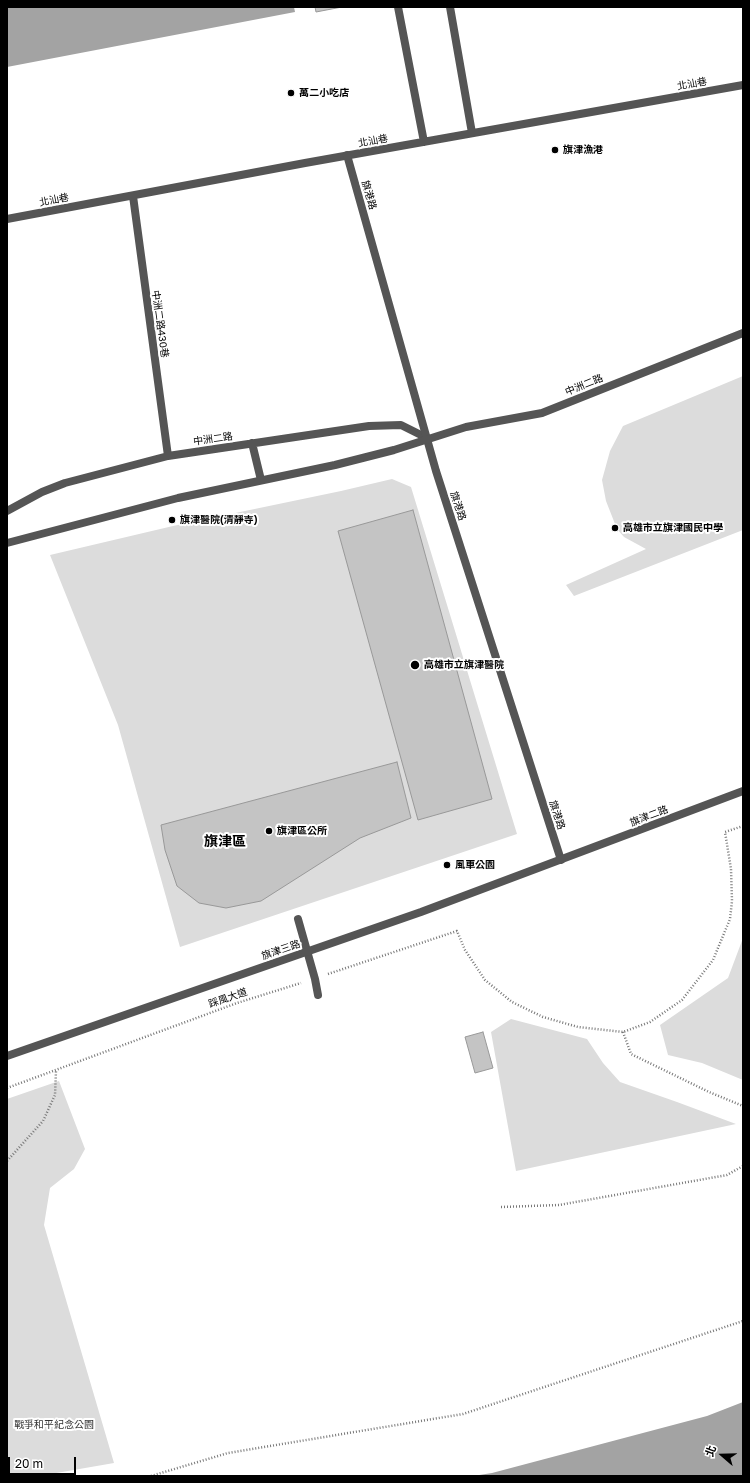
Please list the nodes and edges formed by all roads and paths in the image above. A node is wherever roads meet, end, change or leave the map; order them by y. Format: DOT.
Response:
graph roads {
  1 [pos="398,7"];
  2 [pos="450,7"];
  3 [pos="743,85"];
  4 [pos="472,133"];
  5 [pos="424,142"];
  6 [pos="348,155"];
  7 [pos="133,196"];
  8 [pos="7,219"];
  9 [pos="743,333"];
  10 [pos="427,438"];
  11 [pos="252,444"];
  12 [pos="168,456"];
  13 [pos="261,480"];
  14 [pos="7,511"];
  15 [pos="7,543"];
  16 [pos="743,791"];
  17 [pos="743,826"];
  18 [pos="561,860"];
  19 [pos="298,919"];
  20 [pos="308,952"];
  21 [pos="315,979"];
  22 [pos="318,995"];
  23 [pos="623,1032"];
  24 [pos="7,1056"];
  25 [pos="56,1070"];
  26 [pos="7,1088"];
  27 [pos="743,1106"];
  28 [pos="7,1161"];
  29 [pos="743,1166"];
  30 [pos="501,1207"];
  31 [pos="743,1321"];
  32 [pos="151,1476"];
  1 -- 5 [label="street"];
  2 -- 4 [label="street"];
  3 -- 4 [label="street, 北汕巷"];
  4 -- 5 [label="street, 北汕巷"];
  5 -- 6 [label="street, 北汕巷"];
  6 -- 7 [label="street, 北汕巷"];
  6 -- 10 [label="street, 旗港路"];
  7 -- 8 [label="street, 北汕巷"];
  7 -- 12 [label="street, 中洲二路430巷"];
  9 -- 10 [label="street, 中洲二路"];
  10 -- 11 [label="street, 中洲二路"];
  10 -- 13 [label="street, 中洲二路"];
  10 -- 18 [label="street, 旗港路"];
  11 -- 12 [label="street, 中洲二路"];
  11 -- 13 [label="street"];
  12 -- 14 [label="street, 中洲二路"];
  13 -- 15 [label="street, 中洲二路"];
  16 -- 18 [label="street, 旗津二路"];
  17 -- 23 [label="path"];
  18 -- 20 [label="street, 旗津三路"];
  19 -- 20 [label="street"];
  20 -- 21 [label="street"];
  20 -- 24 [label="street, 旗津三路"];
  21 -- 22 [label="street"];
  21 -- 23 [label="path, 踩風大道"];
  21 -- 25 [label="path, 踩風大道"];
  23 -- 27 [label="path"];
  25 -- 26 [label="path, 踩風大道"];
  25 -- 28 [label="path"];
  29 -- 30 [label="path"];
  31 -- 32 [label="path"];
}
